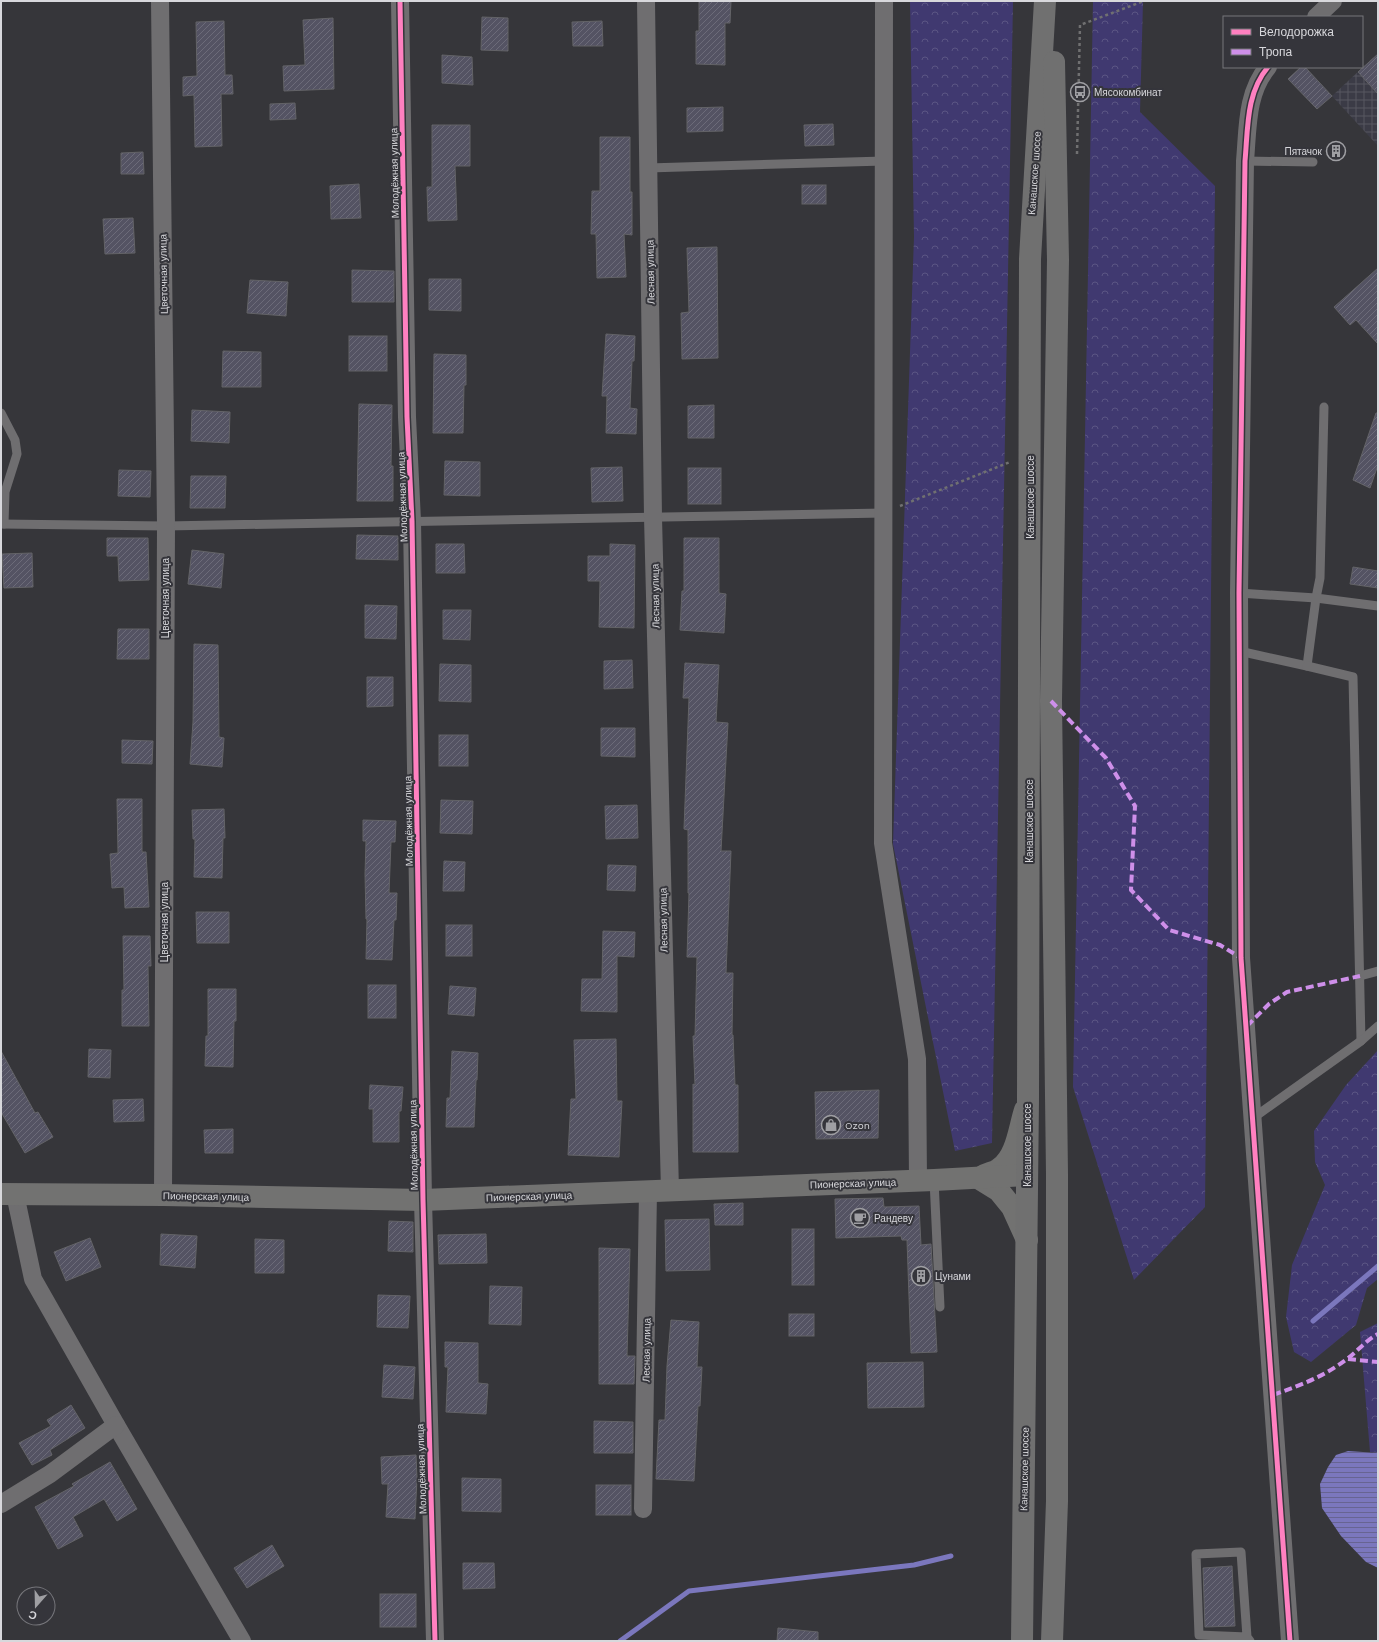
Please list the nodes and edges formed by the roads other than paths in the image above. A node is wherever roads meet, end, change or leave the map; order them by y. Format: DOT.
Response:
graph roads {
  1 [pos="160,1"];
  2 [pos="400,1"];
  3 [pos="646,1"];
  4 [pos="884,1"];
  5 [pos="1045,1"];
  6 [pos="1051,1"];
  7 [pos="1333,1"];
  8 [pos="1317,16"];
  9 [pos="1267,68"];
  10 [pos="1245,160"];
  11 [pos="884,161"];
  12 [pos="1313,162"];
  13 [pos="648,168"];
  14 [pos="1324,407"];
  15 [pos="1,413"];
  16 [pos="3,492"];
  17 [pos="884,513"];
  18 [pos="653,517"];
  19 [pos="412,521"];
  20 [pos="3,524"];
  21 [pos="166,526"];
  22 [pos="1239,593"];
  23 [pos="1316,598"];
  24 [pos="1378,606"];
  25 [pos="1239,651"];
  26 [pos="1307,666"];
  27 [pos="1378,971"];
  28 [pos="1360,976"];
  29 [pos="1378,1026"];
  30 [pos="1362,1041"];
  31 [pos="1028,1099"];
  32 [pos="1253,1118"];
  33 [pos="1058,1174"];
  34 [pos="1027,1175"];
  35 [pos="978,1178"];
  36 [pos="926,1180"];
  37 [pos="648,1191"];
  38 [pos="670,1191"];
  39 [pos="8,1194"];
  40 [pos="164,1195"];
  41 [pos="423,1200"];
  42 [pos="1027,1240"];
  43 [pos="940,1308"];
  44 [pos="116,1425"];
  45 [pos="1,1504"];
  46 [pos="643,1509"];
  47 [pos="1249,1639"];
  48 [pos="242,1641"];
  49 [pos="435,1641"];
  50 [pos="1022,1641"];
  51 [pos="1052,1641"];
  52 [pos="1290,1641"];
  1 -- 21 [label="street, Цветочная улица"];
  2 -- 19 [label="street, Молодёжная улица"];
  3 -- 13 [label="street, Лесная улица"];
  4 -- 11 [label="street"];
  5 -- 31 [label="main road, Канашское шоссе"];
  6 -- 33 [label="main road, Канашское шоссе"];
  7 -- 8 [label="street"];
  9 -- 10 [label="street"];
  10 -- 12 [label="lane"];
  10 -- 22 [label="street"];
  11 -- 13 [label="lane"];
  11 -- 17 [label="street"];
  13 -- 18 [label="street, Лесная улица"];
  14 -- 23 [label="lane"];
  15 -- 16 [label="lane"];
  16 -- 20 [label="lane"];
  17 -- 18 [label="lane"];
  17 -- 36 [label="street"];
  18 -- 19 [label="lane"];
  18 -- 38 [label="street, Лесная улица"];
  19 -- 21 [label="lane"];
  19 -- 41 [label="street, Молодёжная улица"];
  20 -- 21 [label="lane"];
  21 -- 40 [label="street, Цветочная улица"];
  22 -- 23 [label="lane"];
  22 -- 25 [label="street"];
  23 -- 24 [label="lane"];
  23 -- 26 [label="lane"];
  25 -- 26 [label="lane"];
  25 -- 32 [label="street"];
  26 -- 28 [label="lane"];
  27 -- 28 [label="lane"];
  28 -- 30 [label="lane"];
  29 -- 30 [label="lane"];
  30 -- 32 [label="lane"];
  31 -- 34 [label="main road, Канашское шоссе"];
  31 -- 35 [label="street"];
  32 -- 52 [label="street"];
  33 -- 34 [label="main road, Пионерская улица"];
  33 -- 51 [label="main road, Канашское шоссе"];
  34 -- 35 [label="street, Пионерская улица"];
  34 -- 42 [label="main road, Канашское шоссе"];
  35 -- 36 [label="street, Пионерская улица"];
  35 -- 42 [label="street"];
  36 -- 38 [label="street, Пионерская улица"];
  36 -- 43 [label="lane"];
  37 -- 38 [label="street, Пионерская улица"];
  37 -- 41 [label="street, Пионерская улица"];
  37 -- 46 [label="street, Лесная улица"];
  39 -- 40 [label="street, Пионерская улица"];
  39 -- 44 [label="street"];
  40 -- 41 [label="street, Пионерская улица"];
  41 -- 49 [label="street, Молодёжная улица"];
  42 -- 50 [label="main road, Канашское шоссе"];
  44 -- 45 [label="street"];
  44 -- 48 [label="street"];
  47 -- 47 [label="lane"];
}
